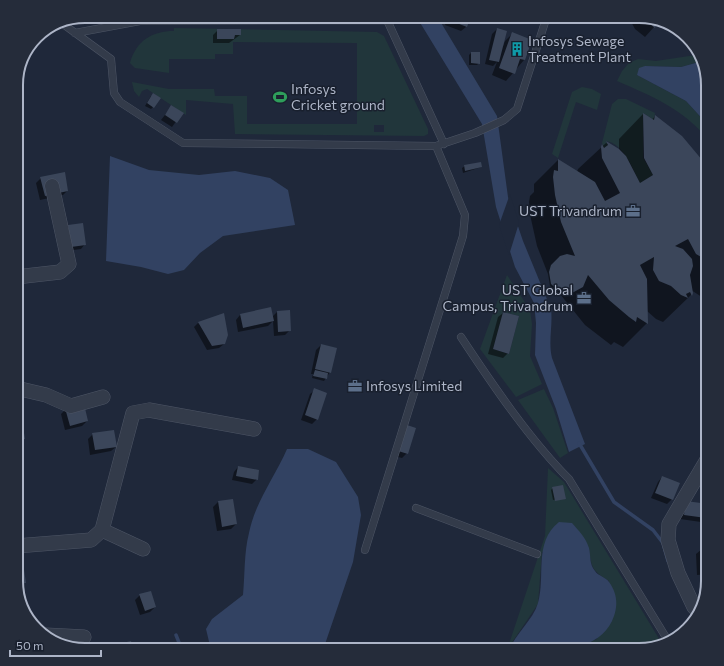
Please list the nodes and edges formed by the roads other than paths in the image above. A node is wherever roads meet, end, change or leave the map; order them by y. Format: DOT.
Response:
graph roads {
  1 [pos="129,23"];
  2 [pos="389,23"];
  3 [pos="545,23"];
  4 [pos="66,26"];
  5 [pos="75,33"];
  6 [pos="440,145"];
  7 [pos="52,186"];
  8 [pos="23,276"];
  9 [pos="461,337"];
  10 [pos="23,390"];
  11 [pos="104,397"];
  12 [pos="254,429"];
  13 [pos="701,470"];
  14 [pos="416,508"];
  15 [pos="102,530"];
  16 [pos="23,545"];
  17 [pos="143,549"];
  18 [pos="365,550"];
  19 [pos="537,554"];
  20 [pos="695,608"];
  21 [pos="56,636"];
  22 [pos="84,637"];
  23 [pos="666,637"];
  1 -- 5 [label="lane"];
  2 -- 6 [label="lane"];
  3 -- 6 [label="lane"];
  4 -- 5 [label="lane"];
  5 -- 6 [label="lane"];
  6 -- 18 [label="lane"];
  7 -- 8 [label="street"];
  9 -- 23 [label="lane"];
  10 -- 11 [label="street"];
  12 -- 15 [label="street"];
  13 -- 20 [label="street"];
  14 -- 19 [label="lane"];
  15 -- 16 [label="street"];
  15 -- 17 [label="street"];
  21 -- 22 [label="street"];
}
